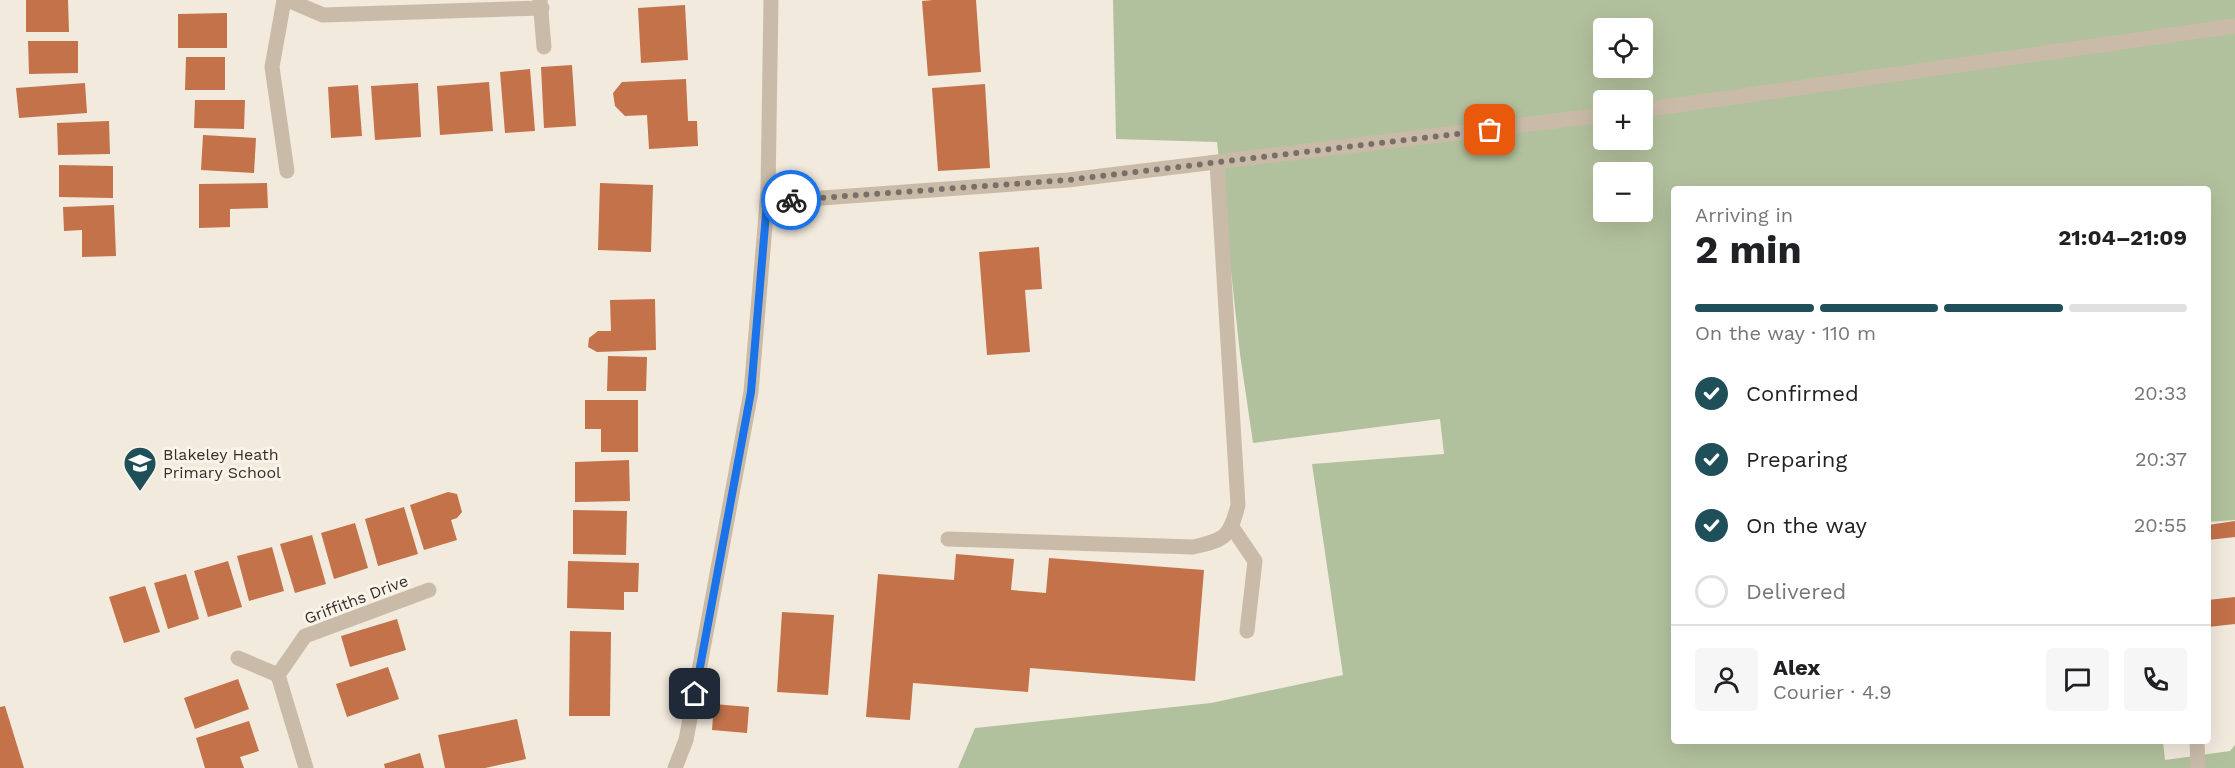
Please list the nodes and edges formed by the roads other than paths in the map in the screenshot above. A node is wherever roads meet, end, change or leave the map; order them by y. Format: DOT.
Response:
graph roads {
  1 [pos="286,0"];
  2 [pos="771,0"];
  3 [pos="541,4"];
  4 [pos="2235,26"];
  5 [pos="544,47"];
  6 [pos="1653,108"];
  7 [pos="1593,116"];
  8 [pos="1217,163"];
  9 [pos="286,171"];
  10 [pos="767,202"];
  11 [pos="1232,527"];
  12 [pos="948,538"];
  13 [pos="429,590"];
  14 [pos="1247,631"];
  15 [pos="238,658"];
  16 [pos="278,675"];
  17 [pos="2197,744"];
  18 [pos="306,768"];
  19 [pos="675,768"];
  20 [pos="2198,768"];
  1 -- 3 [label="street"];
  1 -- 9 [label="street"];
  2 -- 10 [label="street"];
  3 -- 5 [label="street"];
  4 -- 6 [label="street"];
  7 -- 8 [label="street"];
  8 -- 10 [label="street"];
  8 -- 11 [label="street"];
  10 -- 19 [label="street"];
  11 -- 12 [label="street"];
  11 -- 14 [label="street"];
  13 -- 16 [label="street, Griffiths Drive"];
  15 -- 16 [label="street"];
  16 -- 18 [label="street"];
  17 -- 20 [label="street"];
}
